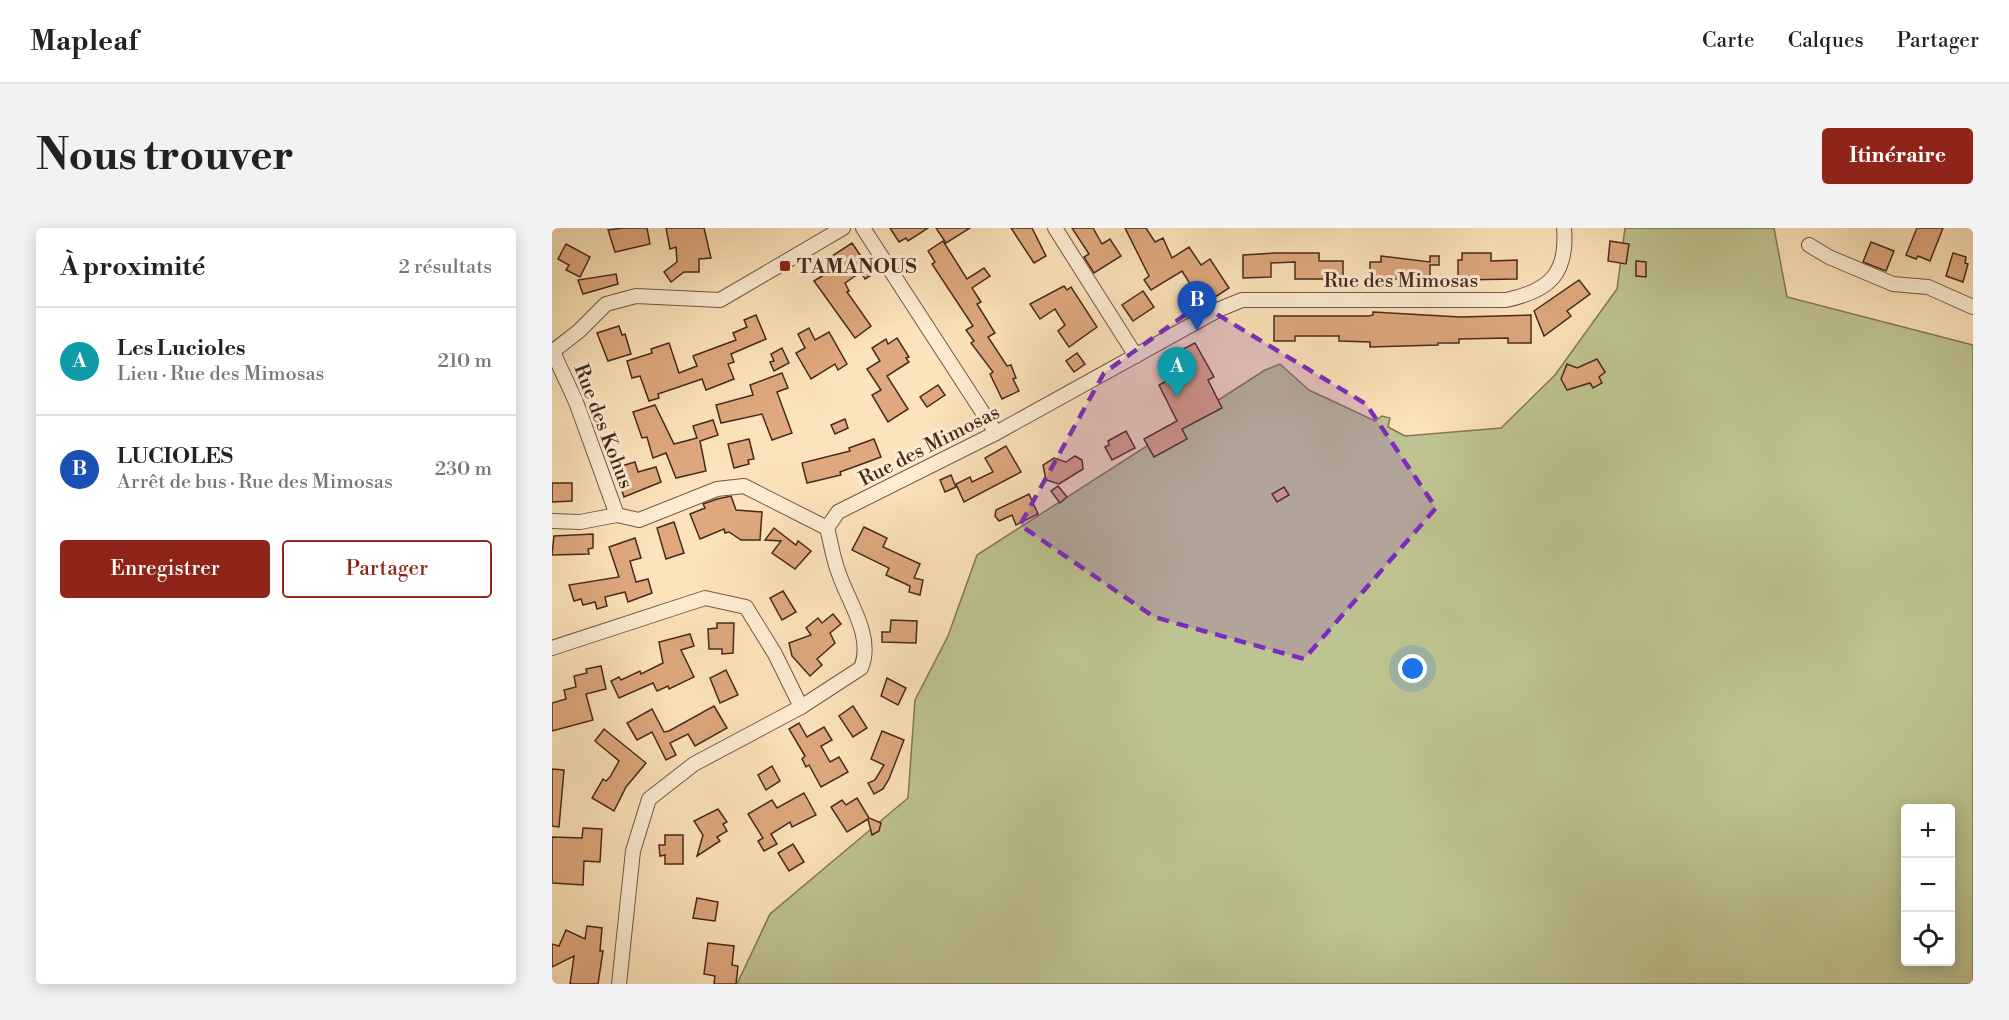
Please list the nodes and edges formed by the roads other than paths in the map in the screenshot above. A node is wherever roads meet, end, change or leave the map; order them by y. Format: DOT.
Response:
graph roads {
  1 [pos="843,228"];
  2 [pos="864,228"];
  3 [pos="1056,228"];
  4 [pos="1564,228"];
  5 [pos="1809,245"];
  6 [pos="1973,307"];
  7 [pos="552,352"];
  8 [pos="1136,356"];
  9 [pos="996,433"];
  10 [pos="617,515"];
  11 [pos="552,521"];
  12 [pos="827,528"];
  13 [pos="552,648"];
  14 [pos="801,707"];
  15 [pos="619,984"];
  1 -- 7 [label="street"];
  2 -- 9 [label="street"];
  3 -- 8 [label="street"];
  4 -- 8 [label="street, Rue des Mimosas"];
  5 -- 6 [label="street"];
  7 -- 10 [label="street, Rue des Kohus"];
  8 -- 9 [label="street, Rue des Mimosas"];
  9 -- 12 [label="street, Rue des Mimosas"];
  10 -- 11 [label="street"];
  10 -- 12 [label="street"];
  12 -- 14 [label="street"];
  13 -- 14 [label="street"];
  14 -- 15 [label="street"];
}
